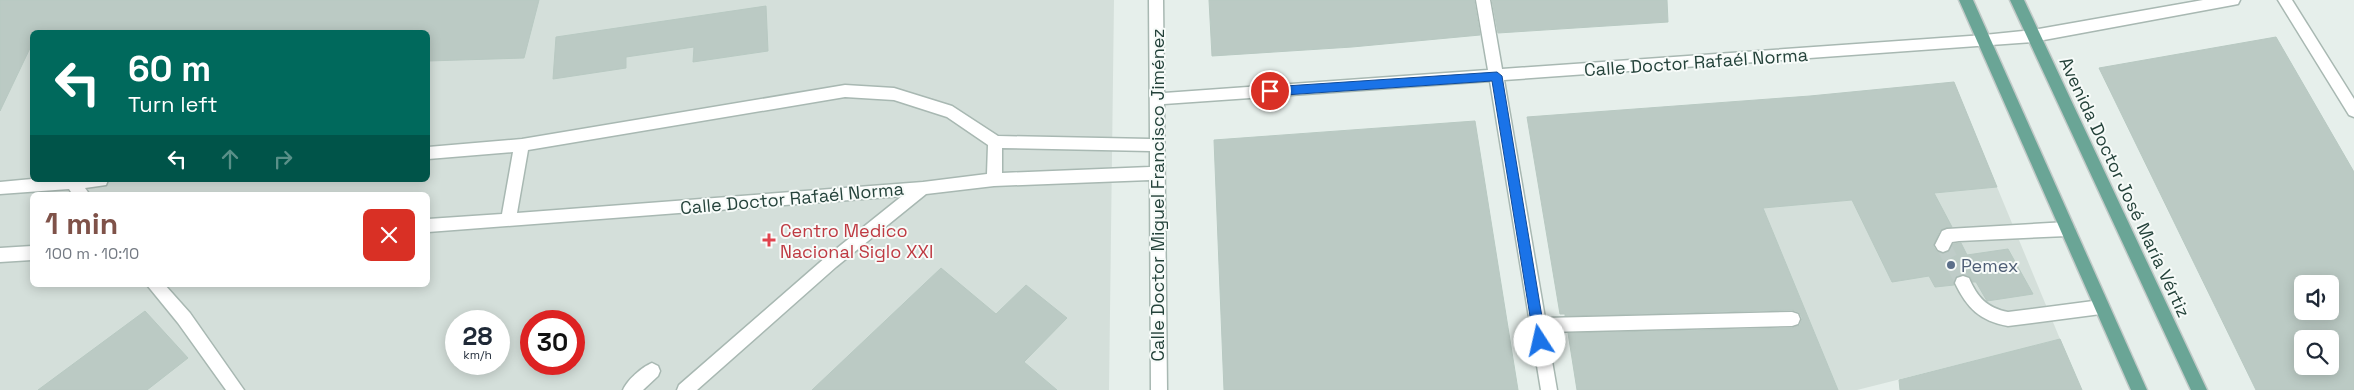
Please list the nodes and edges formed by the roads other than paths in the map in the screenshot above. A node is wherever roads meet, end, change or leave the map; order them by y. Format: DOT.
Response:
graph roads {
  1 [pos="1156,0"];
  2 [pos="1484,0"];
  3 [pos="1966,0"];
  4 [pos="2017,0"];
  5 [pos="2233,0"];
  6 [pos="2285,0"];
  7 [pos="2033,36"];
  8 [pos="1984,41"];
  9 [pos="1497,76"];
  10 [pos="1156,99"];
  11 [pos="2354,111"];
  12 [pos="996,142"];
  13 [pos="522,145"];
  14 [pos="1156,145"];
  15 [pos="430,153"];
  16 [pos="1156,173"];
  17 [pos="994,180"];
  18 [pos="72,182"];
  19 [pos="0,188"];
  20 [pos="923,188"];
  21 [pos="80,192"];
  22 [pos="508,221"];
  23 [pos="430,226"];
  24 [pos="2067,229"];
  25 [pos="1943,245"];
  26 [pos="30,253"];
  27 [pos="0,255"];
  28 [pos="1962,283"];
  29 [pos="157,287"];
  30 [pos="2101,307"];
  31 [pos="1792,319"];
  32 [pos="1537,325"];
  33 [pos="652,371"];
  34 [pos="236,390"];
  35 [pos="631,390"];
  36 [pos="685,390"];
  37 [pos="1159,390"];
  38 [pos="1549,390"];
  39 [pos="2139,390"];
  40 [pos="2199,390"];
  1 -- 10 [label="street, Calle Doctor Miguel Francisco Jiménez"];
  2 -- 9 [label="street"];
  3 -- 8 [label="main road"];
  4 -- 7 [label="main road, Avenida Doctor José María Vértiz"];
  5 -- 7 [label="street, Calle Doctor Rafaél Norma"];
  6 -- 11 [label="street"];
  7 -- 8 [label="street, Calle Doctor Rafaél Norma"];
  7 -- 40 [label="main road, Avenida Doctor José María Vértiz"];
  8 -- 9 [label="street, Calle Doctor Rafaél Norma"];
  8 -- 24 [label="main road"];
  9 -- 10 [label="street, Calle Doctor Rafaél Norma"];
  9 -- 32 [label="street"];
  10 -- 14 [label="street, Calle Doctor Miguel Francisco Jiménez"];
  12 -- 13 [label="street"];
  12 -- 14 [label="street"];
  12 -- 17 [label="street"];
  13 -- 15 [label="street"];
  13 -- 22 [label="street"];
  14 -- 16 [label="street, Calle Doctor Miguel Francisco Jiménez"];
  16 -- 17 [label="street, Calle Doctor Rafaél Norma"];
  16 -- 37 [label="street, Calle Doctor Miguel Francisco Jiménez"];
  17 -- 20 [label="street, Calle Doctor Rafaél Norma"];
  18 -- 19 [label="street"];
  18 -- 21 [label="street"];
  20 -- 22 [label="street, Calle Doctor Rafaél Norma"];
  20 -- 36 [label="street"];
  22 -- 23 [label="street, Calle Doctor Rafaél Norma"];
  24 -- 25 [label="street"];
  24 -- 30 [label="main road"];
  26 -- 27 [label="street"];
  28 -- 30 [label="street"];
  29 -- 34 [label="street"];
  30 -- 39 [label="main road"];
  31 -- 32 [label="street"];
  32 -- 38 [label="street"];
  33 -- 35 [label="street"];
}
